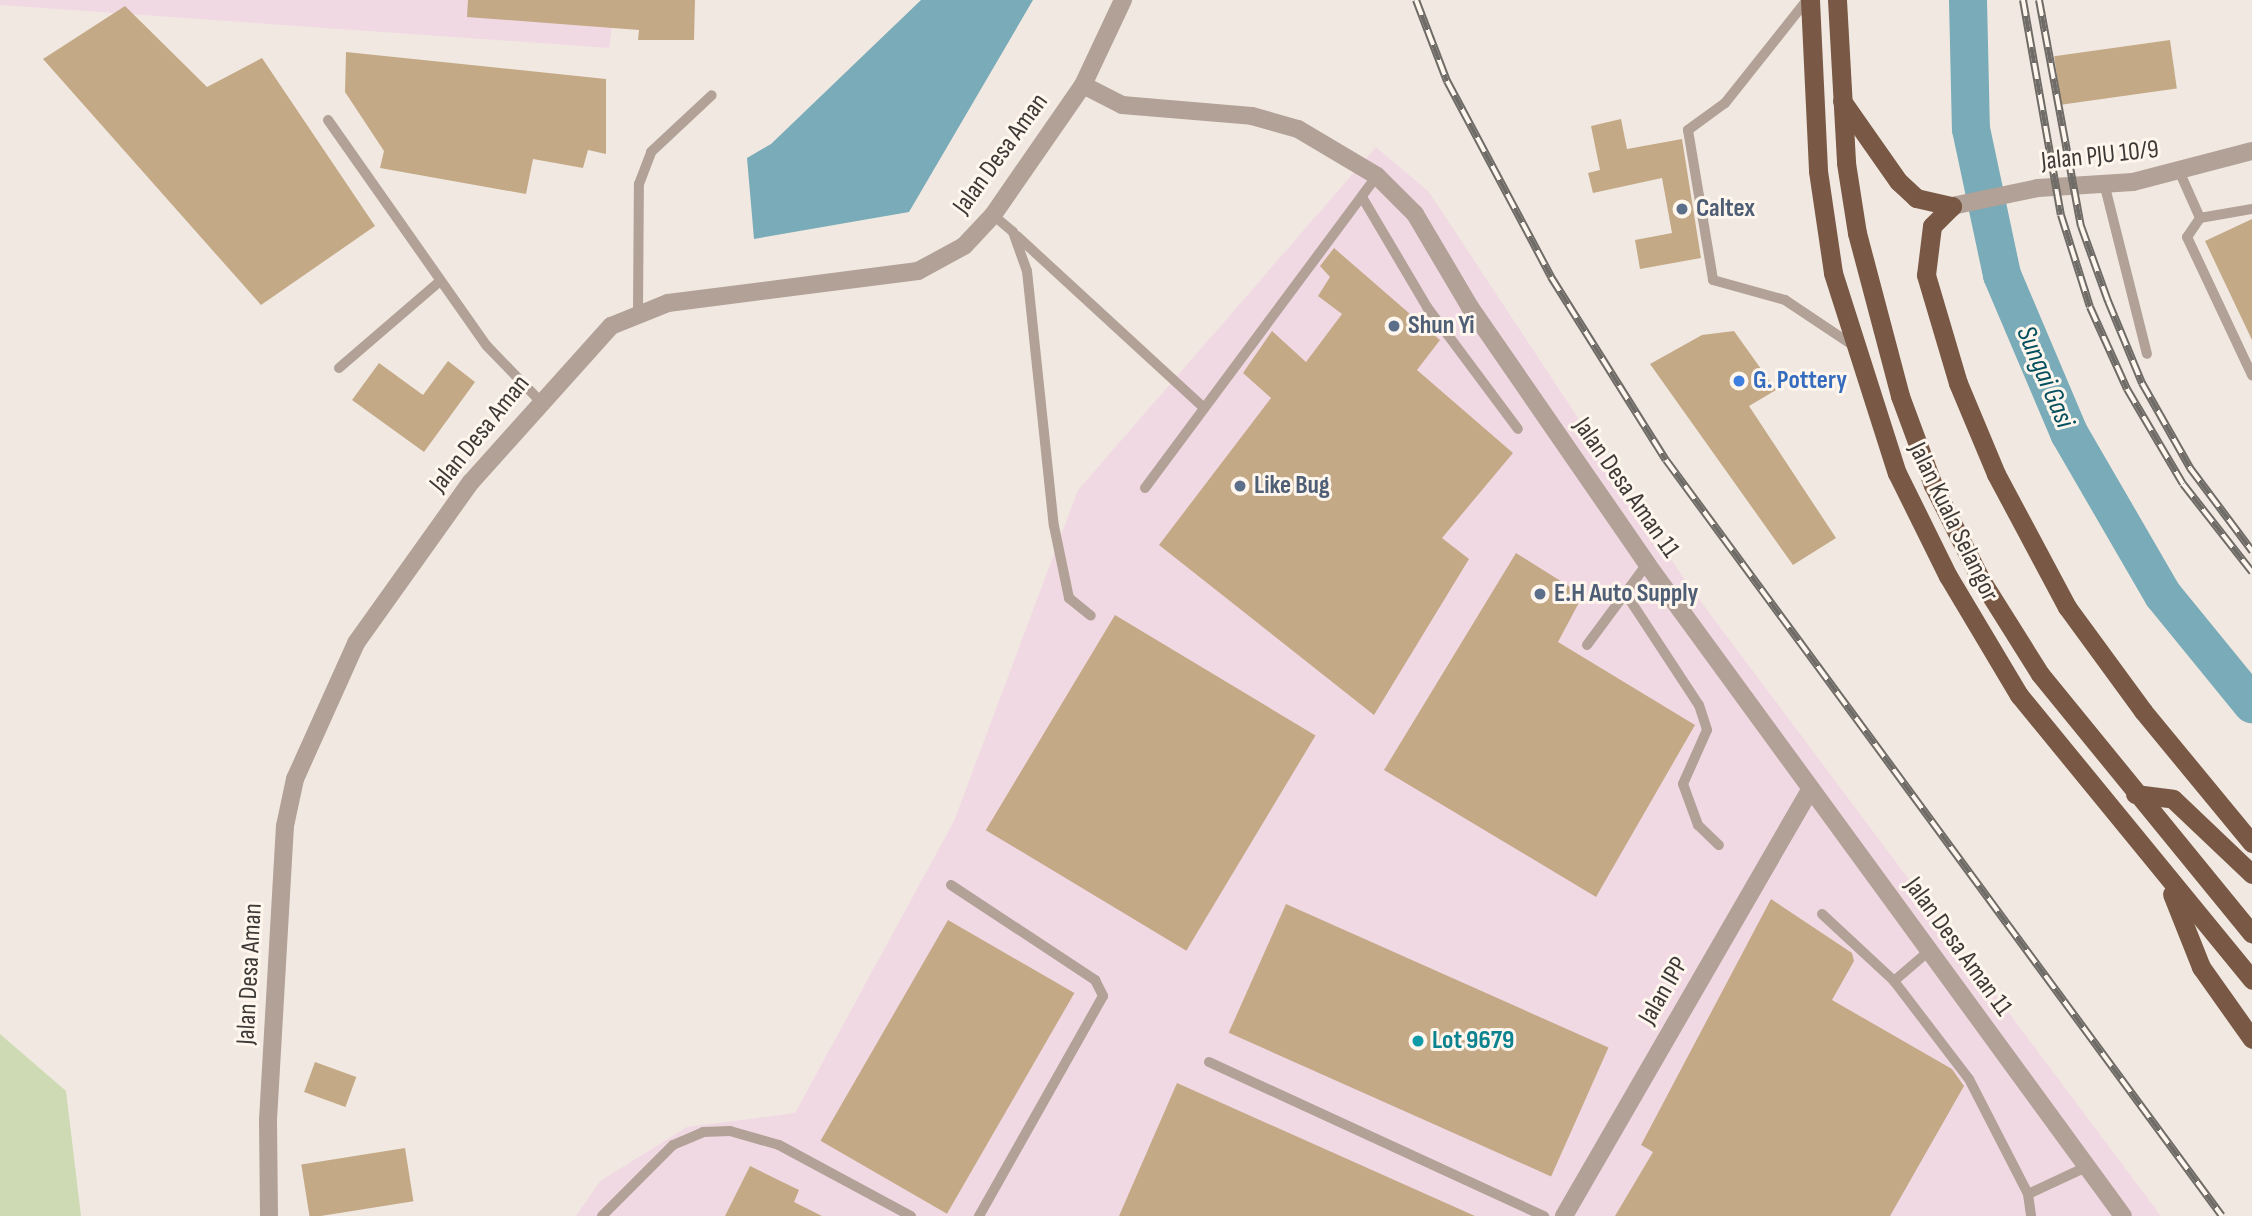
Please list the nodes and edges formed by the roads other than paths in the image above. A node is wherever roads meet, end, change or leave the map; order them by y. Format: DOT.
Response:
graph roads {
  1 [pos="1123,0"];
  2 [pos="1808,0"];
  3 [pos="1837,0"];
  4 [pos="1083,85"];
  5 [pos="712,95"];
  6 [pos="1842,100"];
  7 [pos="328,120"];
  8 [pos="2252,151"];
  9 [pos="2180,173"];
  10 [pos="1377,176"];
  11 [pos="2105,187"];
  12 [pos="1362,197"];
  13 [pos="1960,204"];
  14 [pos="2252,209"];
  15 [pos="993,215"];
  16 [pos="2200,218"];
  17 [pos="1013,232"];
  18 [pos="440,281"];
  19 [pos="638,312"];
  20 [pos="1850,344"];
  21 [pos="2147,354"];
  22 [pos="339,368"];
  23 [pos="2252,375"];
  24 [pos="539,400"];
  25 [pos="1204,408"];
  26 [pos="1518,429"];
  27 [pos="1145,488"];
  28 [pos="1647,564"];
  29 [pos="1624,591"];
  30 [pos="1091,615"];
  31 [pos="1587,645"];
  32 [pos="1809,792"];
  33 [pos="2135,794"];
  34 [pos="2252,843"];
  35 [pos="1719,845"];
  36 [pos="2252,874"];
  37 [pos="2165,876"];
  38 [pos="951,886"];
  39 [pos="1822,914"];
  40 [pos="2252,934"];
  41 [pos="1930,950"];
  42 [pos="2252,980"];
  43 [pos="1894,981"];
  44 [pos="2252,1039"];
  45 [pos="1209,1062"];
  46 [pos="2084,1168"];
  47 [pos="2028,1194"];
  48 [pos="269,1216"];
  49 [pos="602,1216"];
  50 [pos="911,1216"];
  51 [pos="979,1216"];
  52 [pos="1545,1216"];
  53 [pos="1564,1216"];
  54 [pos="2031,1216"];
  55 [pos="2123,1216"];
  1 -- 4 [label="street, Jalan Desa Aman"];
  2 -- 20 [label="highway, Jalan Kuala Selangor"];
  2 -- 20 [label="lane"];
  3 -- 6 [label="highway, Jalan Kuala Selangor"];
  4 -- 10 [label="street, Jalan Desa Aman 11"];
  4 -- 15 [label="street, Jalan Desa Aman"];
  5 -- 19 [label="lane"];
  6 -- 13 [label="highway"];
  6 -- 33 [label="highway, Jalan Kuala Selangor"];
  7 -- 18 [label="lane"];
  8 -- 9 [label="street, Jalan PJU 10/9"];
  9 -- 11 [label="street, Jalan PJU 10/9"];
  9 -- 16 [label="lane"];
  10 -- 12 [label="lane"];
  10 -- 28 [label="street, Jalan Desa Aman 11"];
  11 -- 13 [label="street, Jalan PJU 10/9"];
  11 -- 21 [label="lane"];
  12 -- 25 [label="lane"];
  12 -- 26 [label="lane"];
  13 -- 34 [label="highway"];
  14 -- 16 [label="lane"];
  15 -- 17 [label="lane"];
  15 -- 19 [label="street, Jalan Desa Aman"];
  16 -- 23 [label="lane"];
  17 -- 25 [label="lane"];
  17 -- 30 [label="lane"];
  18 -- 22 [label="lane"];
  18 -- 24 [label="lane"];
  19 -- 24 [label="street, Jalan Desa Aman"];
  20 -- 37 [label="highway, Jalan Kuala Selangor"];
  24 -- 48 [label="street, Jalan Desa Aman"];
  25 -- 27 [label="lane"];
  28 -- 29 [label="lane"];
  28 -- 32 [label="street, Jalan Desa Aman 11"];
  29 -- 31 [label="lane"];
  29 -- 35 [label="lane"];
  32 -- 41 [label="street, Jalan Desa Aman 11"];
  32 -- 53 [label="street, Jalan IPP"];
  33 -- 36 [label="highway"];
  33 -- 40 [label="highway, Jalan Kuala Selangor"];
  37 -- 42 [label="highway, Jalan Kuala Selangor"];
  37 -- 44 [label="highway"];
  38 -- 51 [label="lane"];
  39 -- 43 [label="lane"];
  41 -- 43 [label="lane"];
  41 -- 46 [label="street, Jalan Desa Aman 11"];
  43 -- 47 [label="lane"];
  45 -- 52 [label="lane"];
  46 -- 47 [label="lane"];
  46 -- 55 [label="street, Jalan Desa Aman 11"];
  47 -- 54 [label="lane"];
  49 -- 50 [label="lane"];
}
